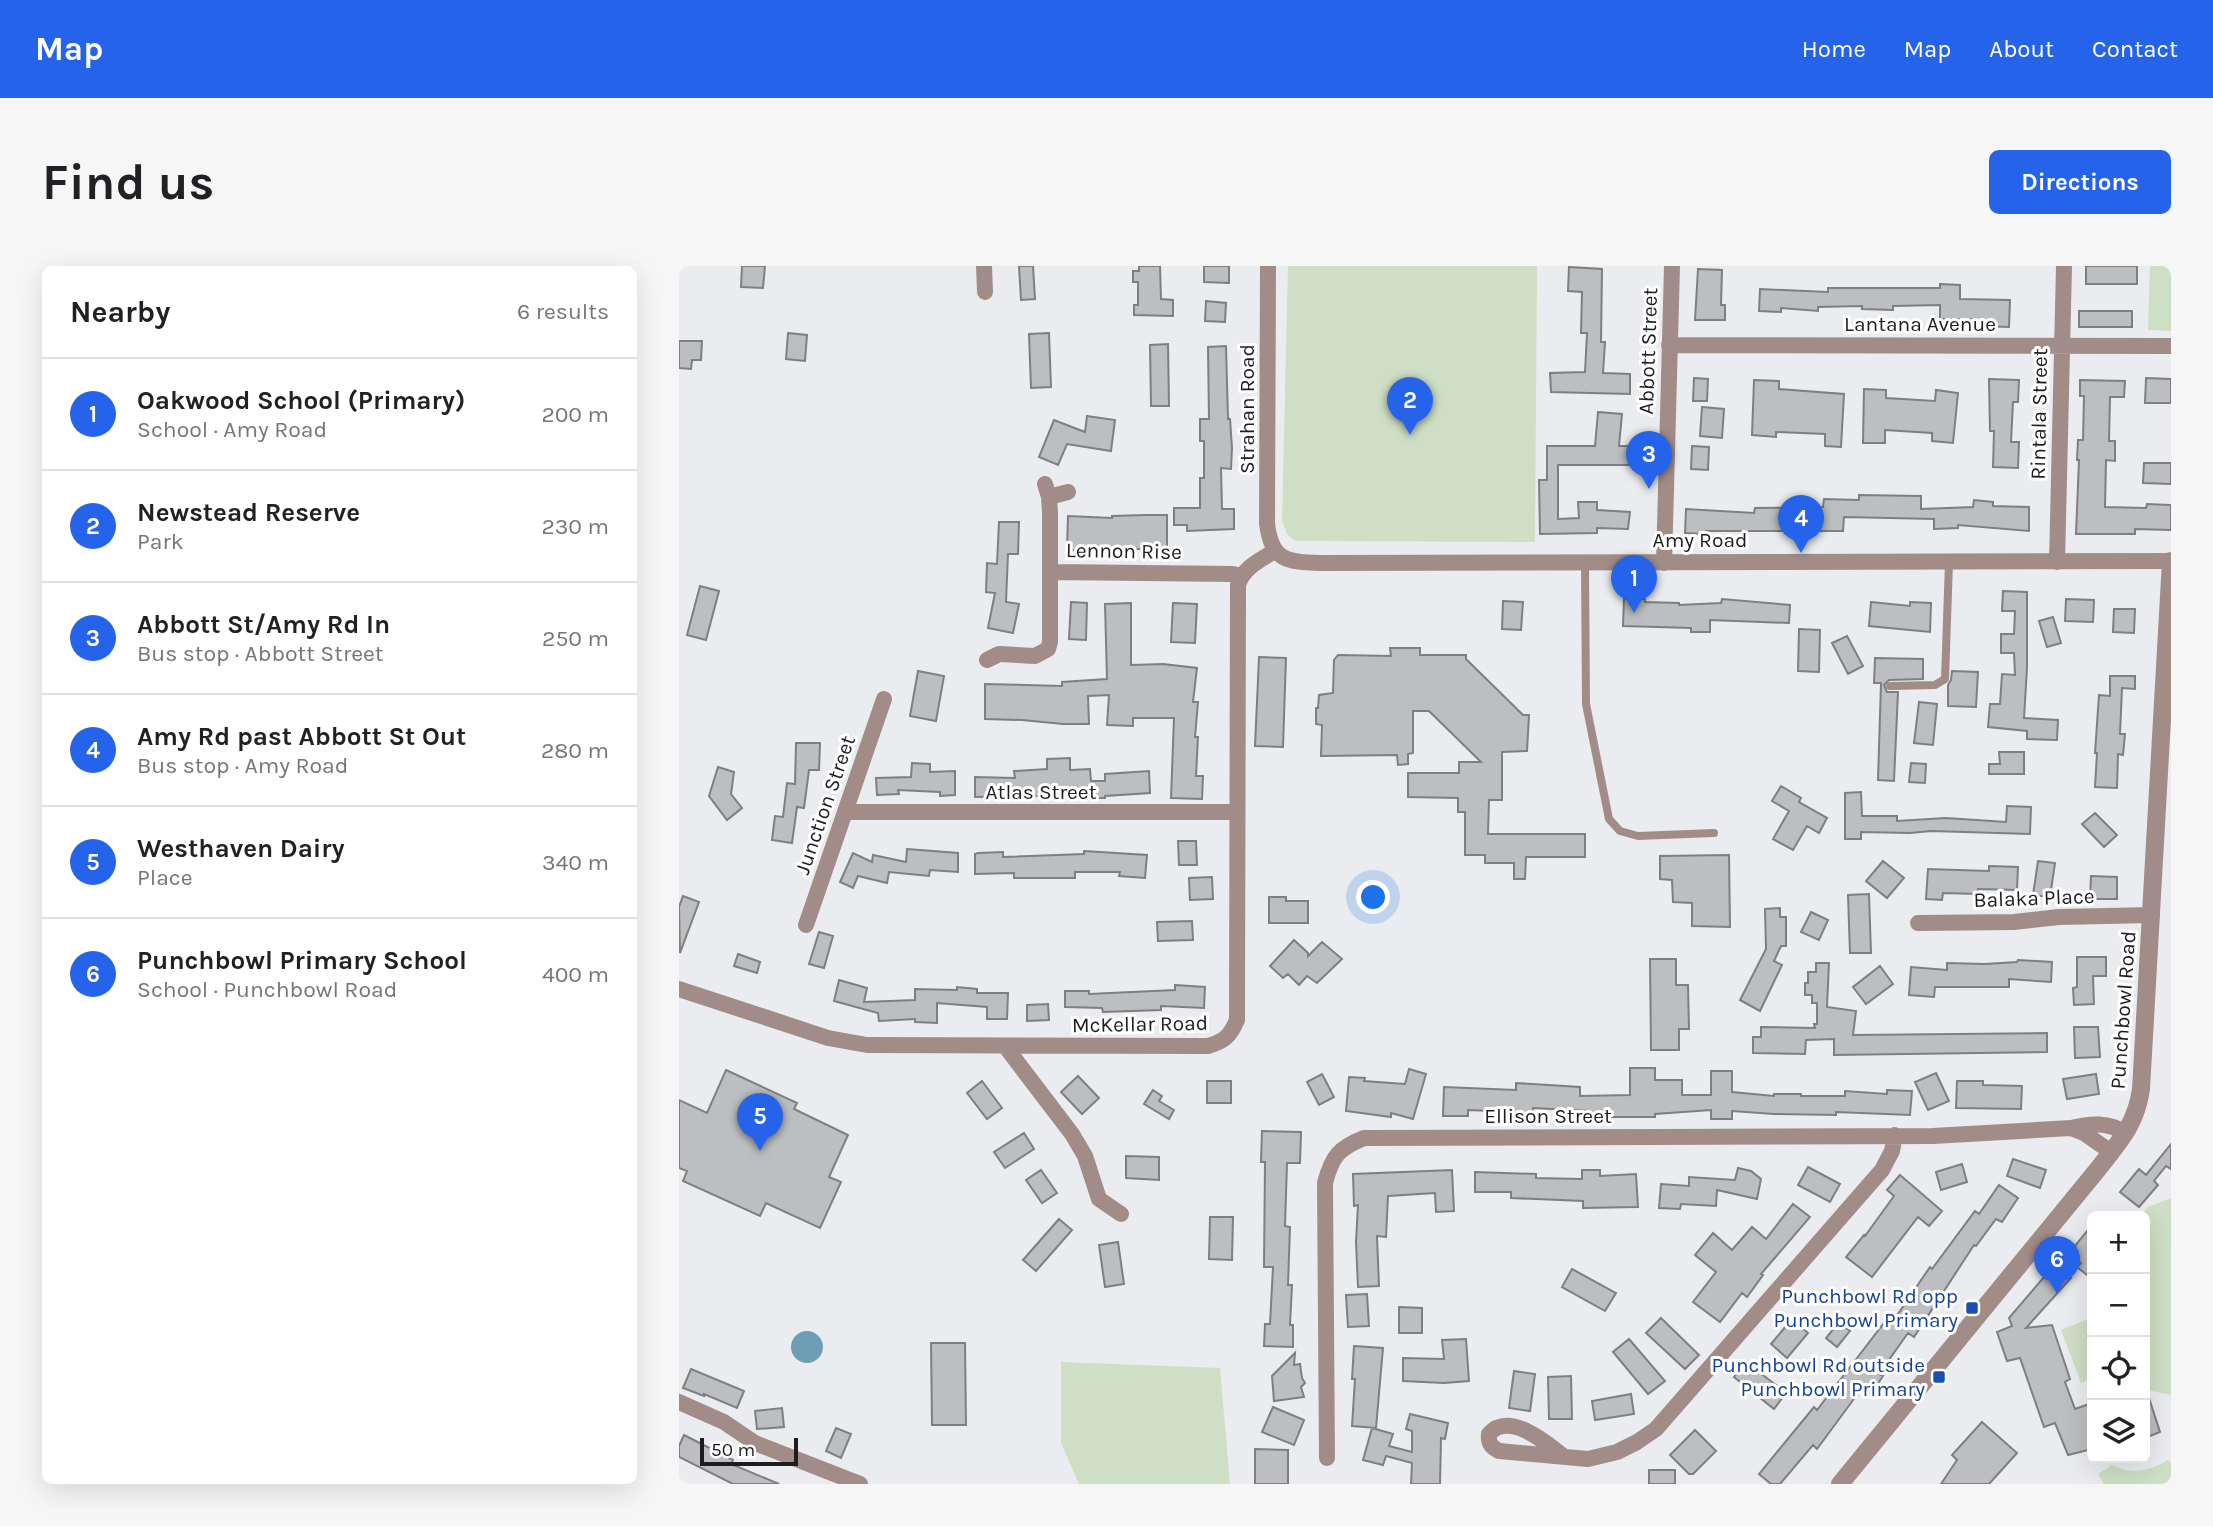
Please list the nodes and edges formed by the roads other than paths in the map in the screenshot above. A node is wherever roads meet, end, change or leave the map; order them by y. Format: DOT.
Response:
graph roads {
  1 [pos="984,266"];
  2 [pos="1268,266"];
  3 [pos="1672,266"];
  4 [pos="2063,266"];
  5 [pos="985,292"];
  6 [pos="1669,345"];
  7 [pos="2062,346"];
  8 [pos="2171,346"];
  9 [pos="1068,492"];
  10 [pos="1275,551"];
  11 [pos="2171,561"];
  12 [pos="1949,562"];
  13 [pos="2057,562"];
  14 [pos="1585,563"];
  15 [pos="1664,563"];
  16 [pos="1051,572"];
  17 [pos="1241,576"];
  18 [pos="992,638"];
  19 [pos="1890,686"];
  20 [pos="884,699"];
  21 [pos="845,812"];
  22 [pos="1237,812"];
  23 [pos="1714,833"];
  24 [pos="2152,915"];
  25 [pos="1918,923"];
  26 [pos="806,925"];
  27 [pos="679,989"];
  28 [pos="1005,1046"];
  29 [pos="2071,1128"];
  30 [pos="2126,1133"];
  31 [pos="1895,1136"];
  32 [pos="2111,1152"];
  33 [pos="1121,1214"];
  34 [pos="679,1402"];
  35 [pos="1562,1455"];
  36 [pos="1327,1458"];
  37 [pos="860,1484"];
  38 [pos="1840,1484"];
  1 -- 5 [label="street"];
  2 -- 10 [label="street, Strahan Road"];
  3 -- 6 [label="street, Abbott Street"];
  4 -- 7 [label="street, Rintala Street"];
  6 -- 7 [label="street, Lantana Avenue"];
  6 -- 15 [label="street, Abbott Street"];
  7 -- 8 [label="street, Lantana Avenue"];
  7 -- 13 [label="street, Rintala Street"];
  9 -- 16 [label="street"];
  10 -- 14 [label="street, Amy Road"];
  10 -- 17 [label="street"];
  11 -- 13 [label="street, Amy Road"];
  11 -- 24 [label="street, Punchbowl Road"];
  12 -- 13 [label="street, Amy Road"];
  12 -- 15 [label="street, Amy Road"];
  12 -- 19 [label="lane"];
  14 -- 15 [label="street, Amy Road"];
  14 -- 23 [label="lane"];
  16 -- 17 [label="street, Lennon Rise"];
  16 -- 18 [label="street, Lennon Rise"];
  17 -- 22 [label="street, McKellar Road"];
  20 -- 21 [label="street, Junction Street"];
  21 -- 22 [label="street, Atlas Street"];
  21 -- 26 [label="street, Junction Street"];
  22 -- 28 [label="street, McKellar Road"];
  24 -- 25 [label="street, Balaka Place"];
  24 -- 30 [label="street, Punchbowl Road"];
  27 -- 28 [label="street, McKellar Road"];
  28 -- 33 [label="street"];
  29 -- 30 [label="street, Ellison Street"];
  29 -- 31 [label="street, Ellison Street"];
  29 -- 32 [label="street"];
  30 -- 32 [label="street, Punchbowl Road"];
  31 -- 35 [label="street"];
  31 -- 36 [label="street, Ellison Street"];
  32 -- 38 [label="street, Punchbowl Road"];
  34 -- 37 [label="street"];
}
